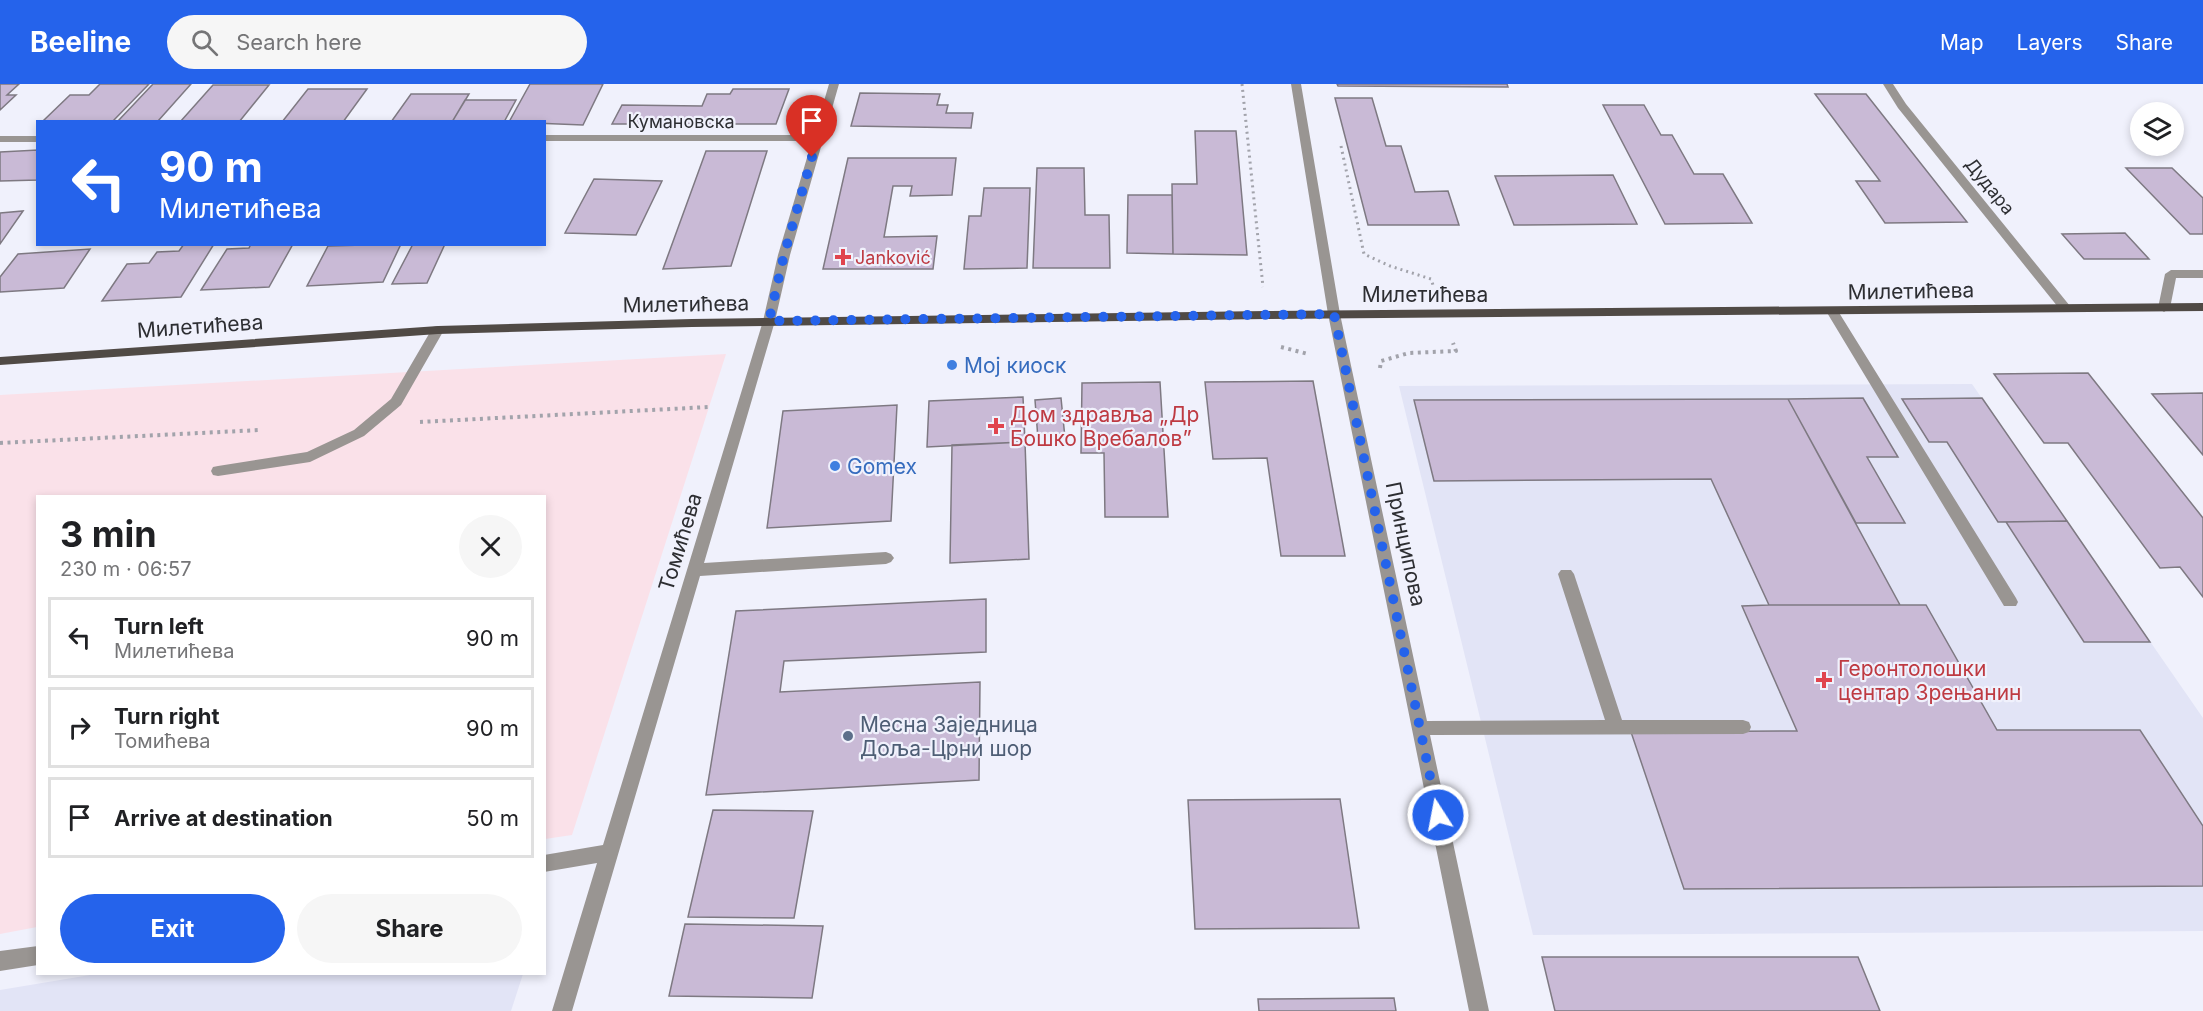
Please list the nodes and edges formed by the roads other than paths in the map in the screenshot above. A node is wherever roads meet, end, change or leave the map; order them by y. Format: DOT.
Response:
graph roads {
  1 [pos="834,84"];
  2 [pos="1296,84"];
  3 [pos="1888,84"];
  4 [pos="546,138"];
  5 [pos="817,138"];
  6 [pos="0,139"];
  7 [pos="36,139"];
  8 [pos="2203,274"];
  9 [pos="2203,307"];
  10 [pos="2164,308"];
  11 [pos="2066,309"];
  12 [pos="1832,311"];
  13 [pos="1334,314"];
  14 [pos="769,321"];
  15 [pos="438,330"];
  16 [pos="0,361"];
  17 [pos="218,471"];
  18 [pos="886,558"];
  19 [pos="694,570"];
  20 [pos="1566,574"];
  21 [pos="2010,602"];
  22 [pos="1743,727"];
  23 [pos="1421,728"];
  24 [pos="1616,728"];
  25 [pos="608,853"];
  26 [pos="546,864"];
  27 [pos="36,955"];
  28 [pos="0,961"];
  29 [pos="562,1011"];
  30 [pos="1479,1011"];
  1 -- 5 [label="street, Томићева"];
  2 -- 13 [label="street, Принципова"];
  3 -- 11 [label="street, Дудара"];
  4 -- 5 [label="street, Кумановска"];
  5 -- 14 [label="street, Томићева"];
  6 -- 7 [label="street"];
  8 -- 10 [label="street"];
  9 -- 10 [label="main road, Милетићева"];
  10 -- 11 [label="main road, Милетићева"];
  11 -- 12 [label="main road, Милетићева"];
  12 -- 13 [label="main road, Милетићева"];
  12 -- 21 [label="street"];
  13 -- 14 [label="main road, Милетићева"];
  13 -- 23 [label="street, Принципова"];
  14 -- 15 [label="main road, Милетићева"];
  14 -- 19 [label="street, Томићева"];
  15 -- 16 [label="main road, Милетићева"];
  15 -- 17 [label="street"];
  18 -- 19 [label="street"];
  19 -- 25 [label="street, Томићева"];
  20 -- 24 [label="street"];
  22 -- 24 [label="street"];
  23 -- 24 [label="street"];
  23 -- 30 [label="street, Принципова"];
  25 -- 26 [label="street"];
  25 -- 29 [label="street, Томићева"];
  27 -- 28 [label="street"];
}
